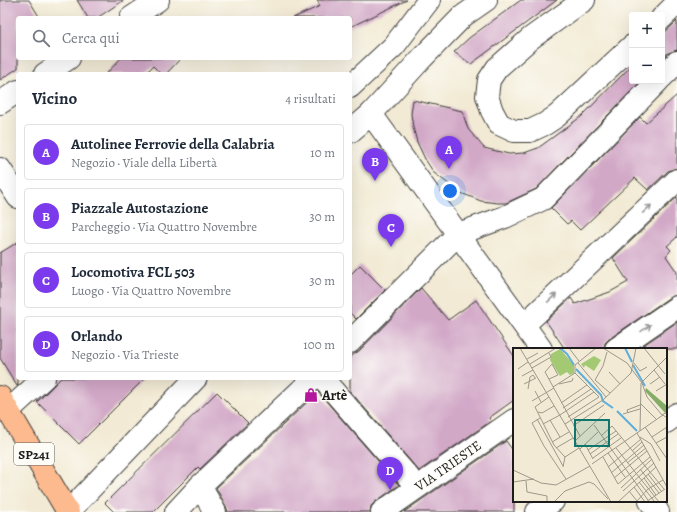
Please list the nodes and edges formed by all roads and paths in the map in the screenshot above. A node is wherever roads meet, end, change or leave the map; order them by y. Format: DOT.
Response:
graph roads {
  1 [pos="158,0"];
  2 [pos="429,0"];
  3 [pos="486,0"];
  4 [pos="584,0"];
  5 [pos="677,4"];
  6 [pos="665,15"];
  7 [pos="134,16"];
  8 [pos="630,48"];
  9 [pos="66,60"];
  10 [pos="677,62"];
  11 [pos="48,72"];
  12 [pos="665,74"];
  13 [pos="655,84"];
  14 [pos="352,85"];
  15 [pos="16,93"];
  16 [pos="0,103"];
  17 [pos="371,114"];
  18 [pos="352,130"];
  19 [pos="0,169"];
  20 [pos="677,180"];
  21 [pos="16,195"];
  22 [pos="458,234"];
  23 [pos="677,307"];
  24 [pos="524,325"];
  25 [pos="352,340"];
  26 [pos="540,348"];
  27 [pos="617,348"];
  28 [pos="41,380"];
  29 [pos="194,380"];
  30 [pos="312,380"];
  31 [pos="324,380"];
  32 [pos="4,404"];
  33 [pos="677,414"];
  34 [pos="513,421"];
  35 [pos="667,421"];
  36 [pos="200,486"];
  37 [pos="417,487"];
  38 [pos="552,502"];
  39 [pos="651,502"];
  40 [pos="68,512"];
  41 [pos="176,512"];
  42 [pos="215,512"];
  43 [pos="382,512"];
  44 [pos="537,512"];
  45 [pos="658,512"];
  1 -- 7 [label="street"];
  2 -- 14 [label="street"];
  3 -- 17 [label="street"];
  4 -- 8 [label="street"];
  5 -- 6 [label="street"];
  9 -- 11 [label="street"];
  10 -- 12 [label="street"];
  13 -- 22 [label="street"];
  15 -- 16 [label="street"];
  17 -- 18 [label="street"];
  17 -- 22 [label="street"];
  19 -- 21 [label="street"];
  24 -- 20 [label="street, one-way"];
  22 -- 24 [label="street"];
  22 -- 25 [label="street"];
  27 -- 23 [label="street, one-way"];
  24 -- 26 [label="street"];
  28 -- 32 [label="street"];
  29 -- 40 [label="street"];
  30 -- 36 [label="street"];
  31 -- 37 [label="street"];
  32 -- 40 [label="main road, SP241"];
  33 -- 35 [label="street"];
  34 -- 37 [label="street, VIA TRIESTE"];
  36 -- 41 [label="street"];
  36 -- 42 [label="street"];
  37 -- 43 [label="street, VIA TRIESTE"];
  38 -- 44 [label="street"];
  39 -- 45 [label="street"];
}
